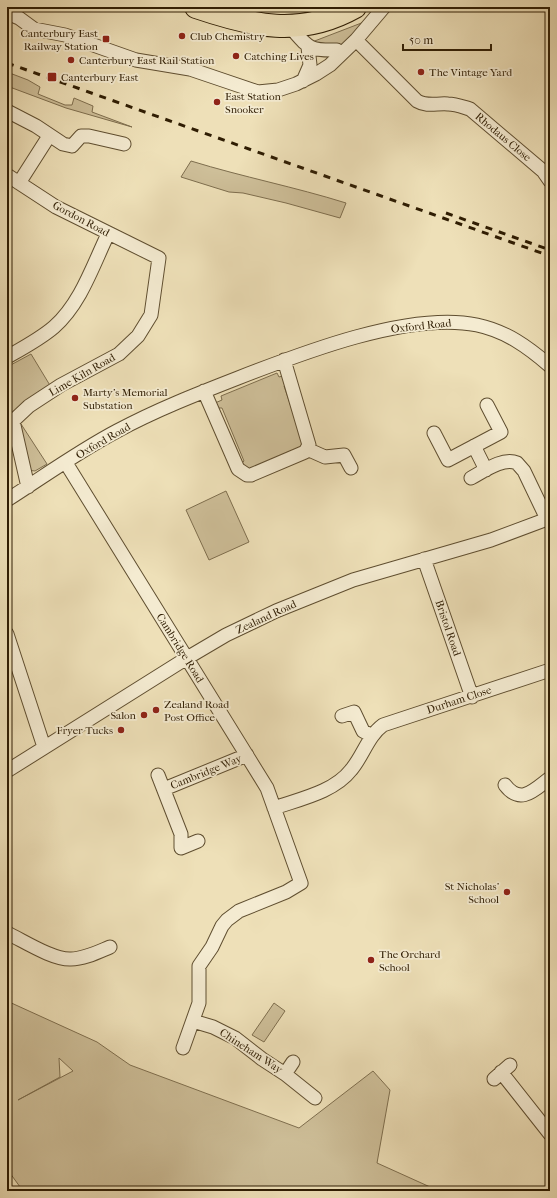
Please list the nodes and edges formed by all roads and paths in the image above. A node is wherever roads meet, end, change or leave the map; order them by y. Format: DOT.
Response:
graph roads {
  1 [pos="196,7"];
  2 [pos="244,7"];
  3 [pos="355,7"];
  4 [pos="384,7"];
  5 [pos="315,8"];
  6 [pos="7,13"];
  7 [pos="290,27"];
  8 [pos="356,40"];
  9 [pos="308,47"];
  10 [pos="337,50"];
  11 [pos="303,81"];
  12 [pos="7,111"];
  13 [pos="49,136"];
  14 [pos="124,144"];
  15 [pos="7,175"];
  16 [pos="550,181"];
  17 [pos="19,183"];
  18 [pos="108,234"];
  19 [pos="159,258"];
  20 [pos="7,357"];
  21 [pos="284,360"];
  22 [pos="550,366"];
  23 [pos="204,391"];
  24 [pos="487,405"];
  25 [pos="434,433"];
  26 [pos="474,446"];
  27 [pos="307,449"];
  28 [pos="66,462"];
  29 [pos="351,468"];
  30 [pos="486,470"];
  31 [pos="471,478"];
  32 [pos="28,487"];
  33 [pos="7,500"];
  34 [pos="549,519"];
  35 [pos="424,559"];
  36 [pos="7,634"];
  37 [pos="187,658"];
  38 [pos="550,670"];
  39 [pos="472,697"];
  40 [pos="342,716"];
  41 [pos="372,736"];
  42 [pos="44,747"];
  43 [pos="247,755"];
  44 [pos="7,771"];
  45 [pos="158,775"];
  46 [pos="550,778"];
  47 [pos="505,785"];
  48 [pos="164,789"];
  49 [pos="274,808"];
  50 [pos="198,841"];
  51 [pos="7,933"];
  52 [pos="110,947"];
  53 [pos="193,1021"];
  54 [pos="184,1048"];
  55 [pos="293,1062"];
  56 [pos="502,1072"];
  57 [pos="285,1074"];
  58 [pos="315,1098"];
  59 [pos="550,1134"];
  1 -- 7 [label="highway"];
  2 -- 5 [label="highway"];
  3 -- 7 [label="highway"];
  4 -- 8 [label="street"];
  6 -- 11 [label="street"];
  7 -- 9 [label="street"];
  8 -- 11 [label="street"];
  8 -- 16 [label="street, Rhodaus Close"];
  9 -- 10 [label="street"];
  9 -- 11 [label="street"];
  12 -- 13 [label="street"];
  13 -- 14 [label="street"];
  13 -- 17 [label="street"];
  15 -- 17 [label="street, Gordon Road"];
  17 -- 18 [label="street, Gordon Road"];
  18 -- 19 [label="street, Gordon Road"];
  18 -- 20 [label="street"];
  19 -- 32 [label="street, Lime Kiln Road"];
  21 -- 22 [label="street, Oxford Road"];
  21 -- 23 [label="street, Oxford Road"];
  21 -- 27 [label="street"];
  23 -- 27 [label="street"];
  23 -- 28 [label="street, Oxford Road"];
  24 -- 26 [label="street"];
  25 -- 26 [label="street"];
  26 -- 30 [label="street"];
  27 -- 29 [label="street"];
  28 -- 32 [label="street, Oxford Road"];
  28 -- 37 [label="street, Cambridge Road"];
  30 -- 31 [label="street"];
  30 -- 34 [label="street"];
  32 -- 33 [label="street, Oxford Road"];
  34 -- 35 [label="street, Zealand Road"];
  35 -- 37 [label="street, Zealand Road"];
  35 -- 39 [label="street, Bristol Road"];
  36 -- 42 [label="street"];
  37 -- 42 [label="street, Zealand Road"];
  37 -- 43 [label="street, Cambridge Road"];
  38 -- 39 [label="street, Durham Close"];
  39 -- 41 [label="street, Durham Close"];
  40 -- 41 [label="street"];
  41 -- 49 [label="street, Durham Close"];
  42 -- 44 [label="street, Zealand Road"];
  43 -- 48 [label="street, Cambridge Way"];
  43 -- 49 [label="street, Cambridge Road"];
  45 -- 48 [label="street, Cambridge Way"];
  46 -- 47 [label="street"];
  48 -- 50 [label="street, Cambridge Way"];
  49 -- 53 [label="street, Cambridge Road"];
  51 -- 52 [label="street"];
  53 -- 54 [label="street"];
  53 -- 57 [label="street, Chineham Way"];
  55 -- 57 [label="street, Chineham Way"];
  56 -- 59 [label="street"];
  57 -- 58 [label="street, Chineham Way"];
}
